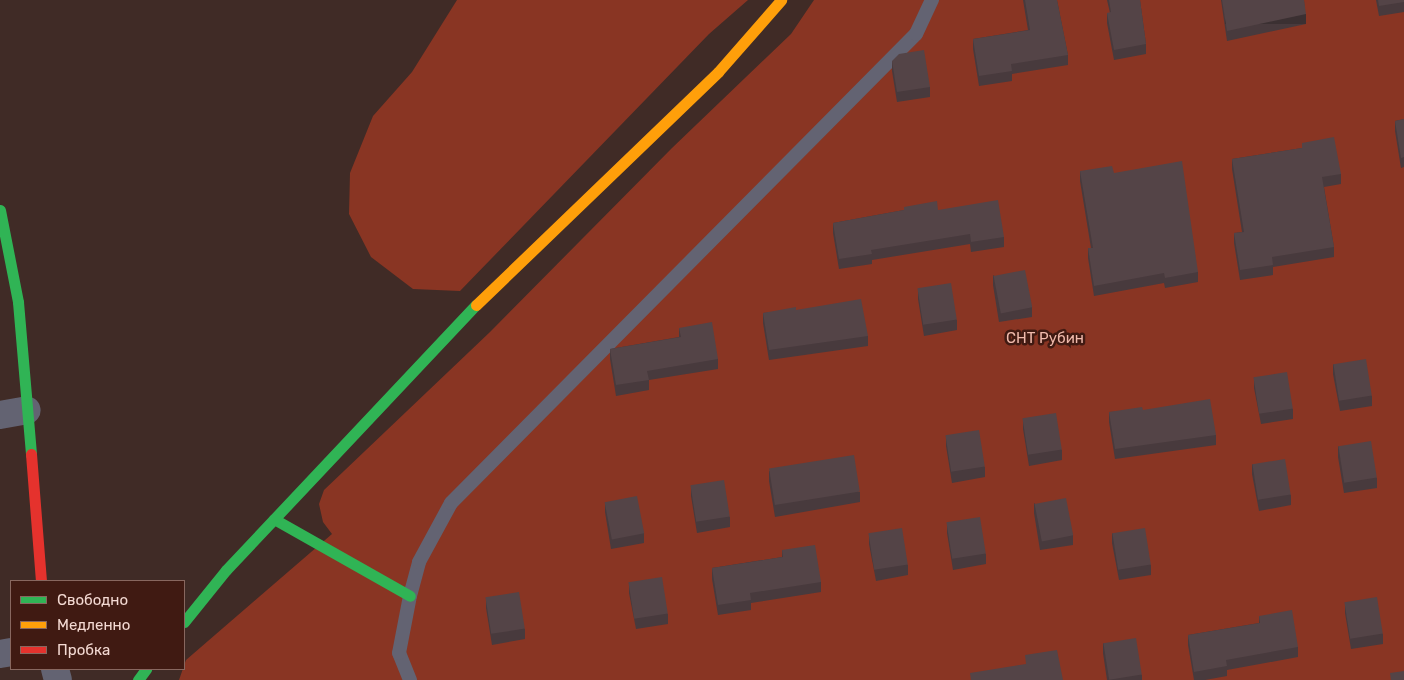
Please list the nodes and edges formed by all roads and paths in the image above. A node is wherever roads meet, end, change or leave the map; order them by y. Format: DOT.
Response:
graph roads {
  1 [pos="782,0"];
  2 [pos="932,0"];
  3 [pos="0,210"];
  4 [pos="28,410"];
  5 [pos="0,415"];
  6 [pos="274,519"];
  7 [pos="41,580"];
  8 [pos="410,596"];
  9 [pos="185,621"];
  10 [pos="410,680"];
  1 -- 6 [label="street"];
  2 -- 8 [label="lane"];
  3 -- 4 [label="street"];
  4 -- 5 [label="street"];
  4 -- 7 [label="street"];
  6 -- 8 [label="street"];
  6 -- 9 [label="street"];
  8 -- 10 [label="lane"];
}
